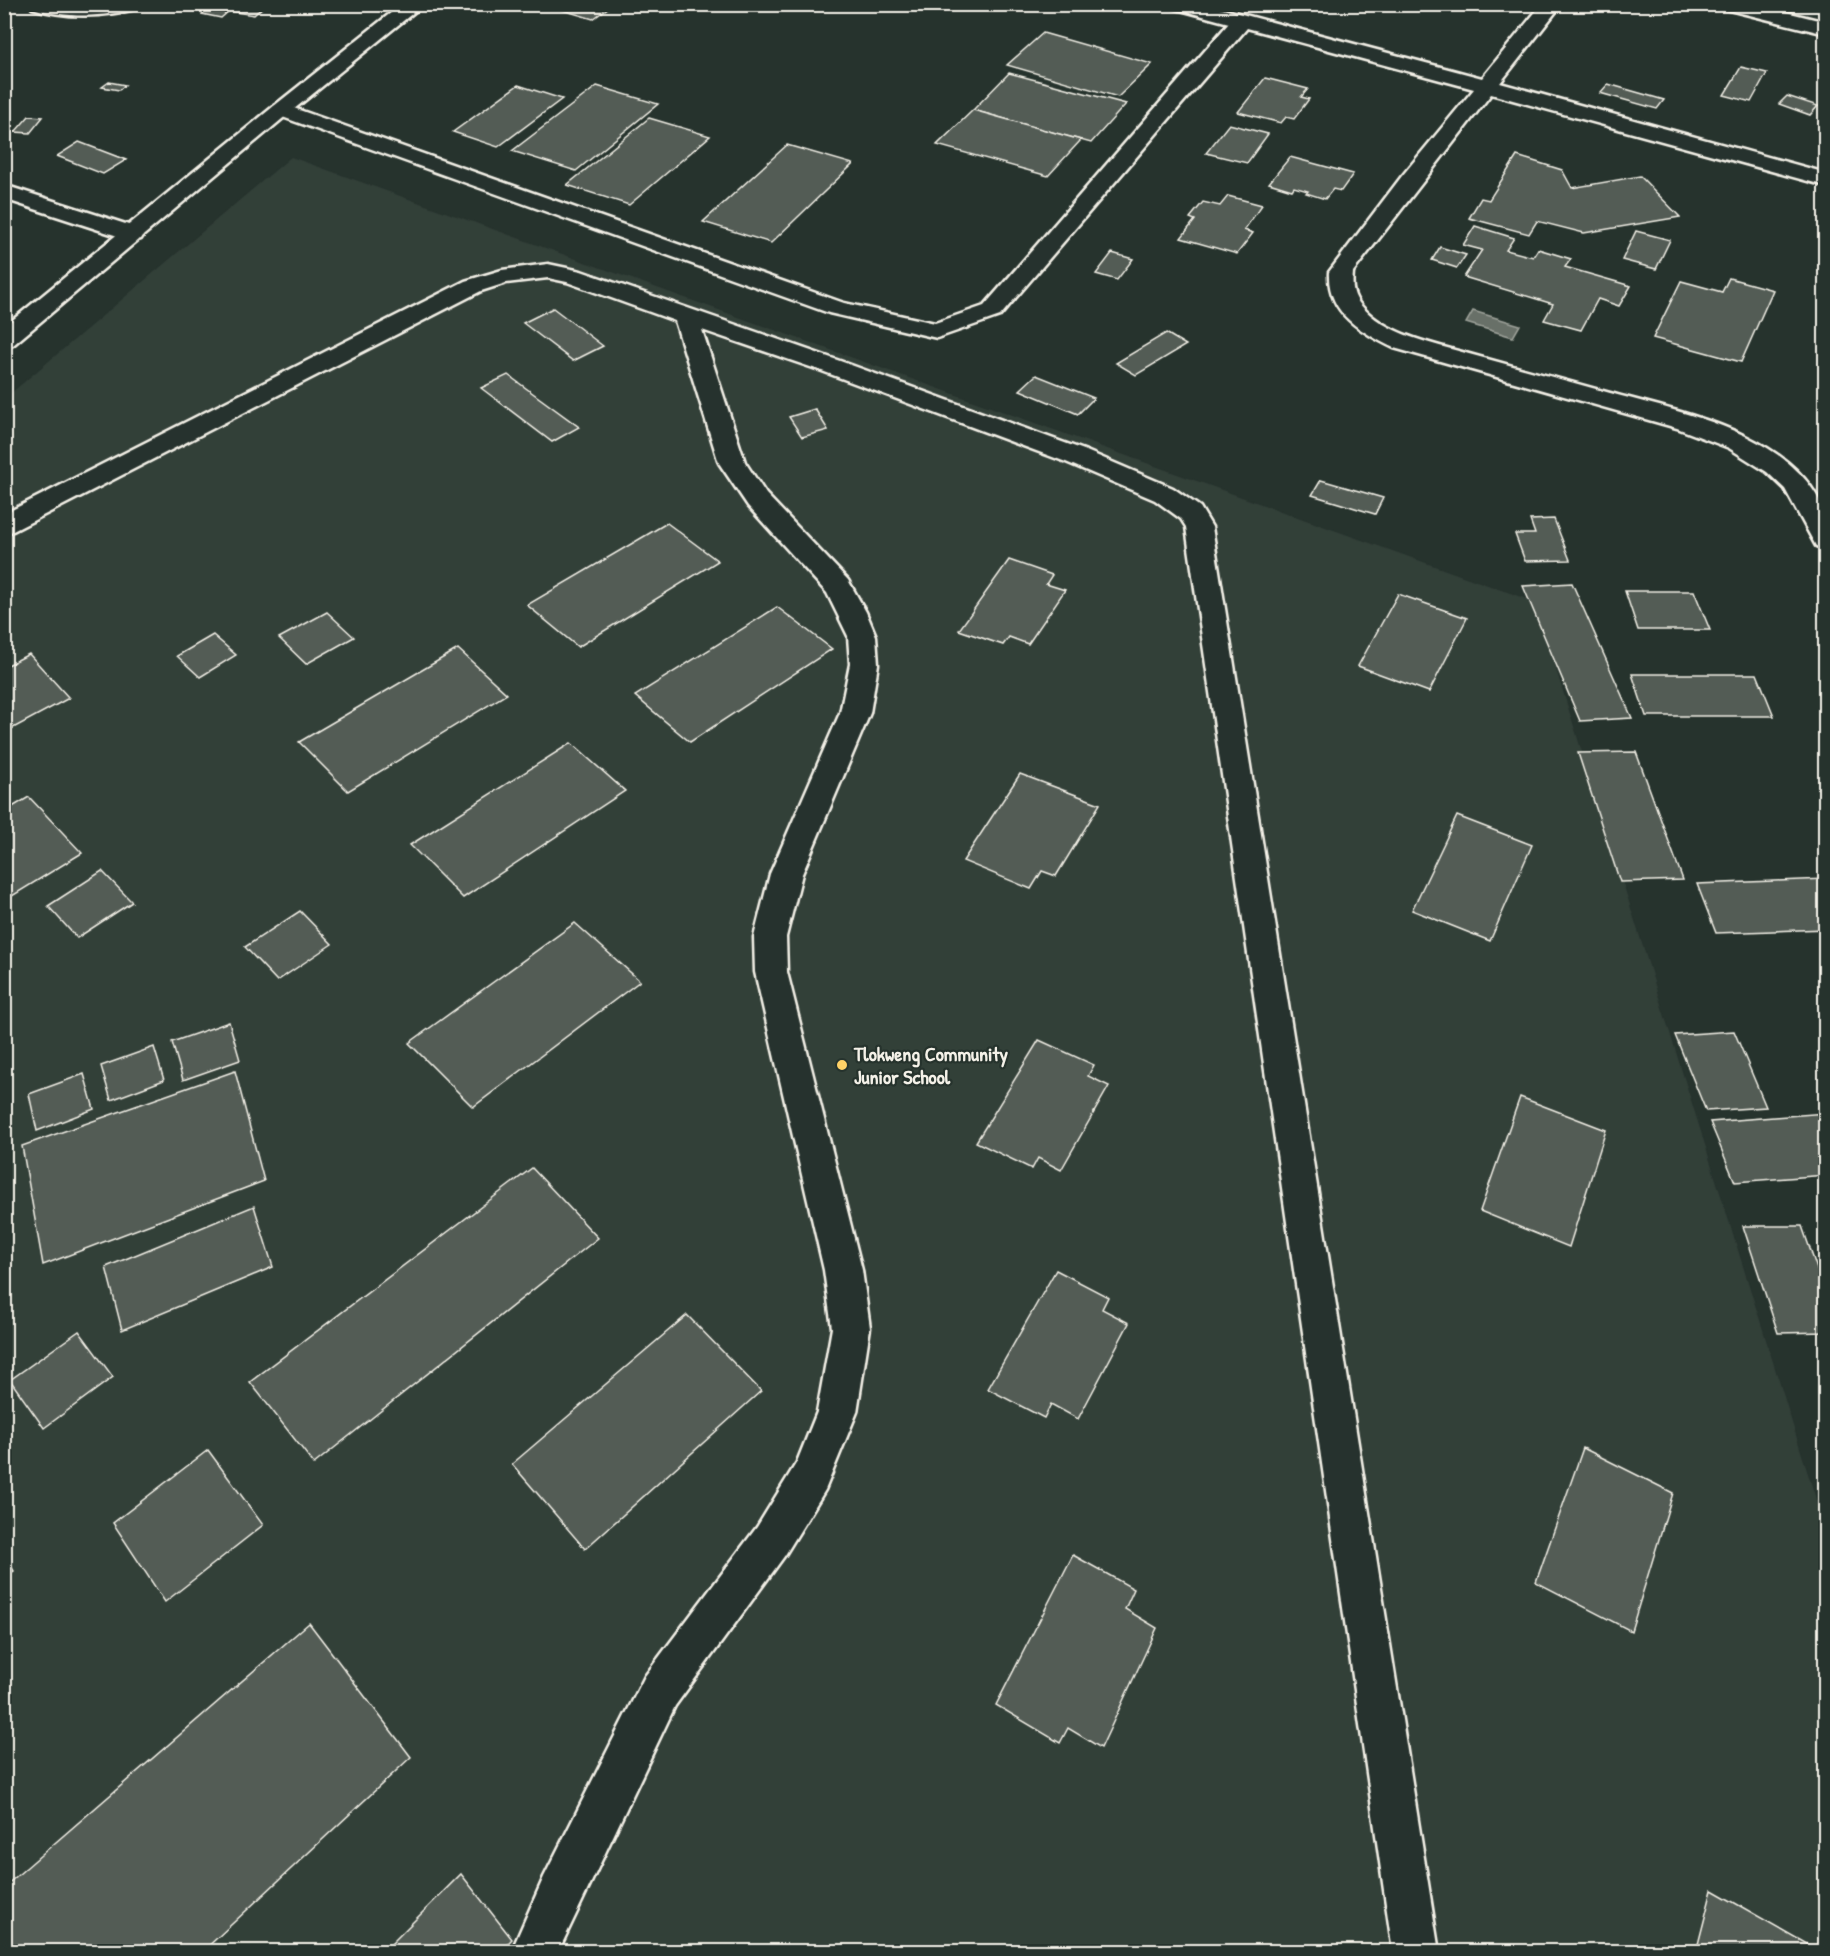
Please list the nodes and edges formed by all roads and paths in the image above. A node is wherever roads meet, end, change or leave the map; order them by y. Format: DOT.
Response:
graph roads {
  1 [pos="39,4"];
  2 [pos="133,4"];
  3 [pos="415,4"];
  4 [pos="1180,4"];
  5 [pos="1553,4"];
  6 [pos="1728,4"];
  7 [pos="1242,21"];
  8 [pos="1826,28"];
  9 [pos="1487,86"];
  10 [pos="281,110"];
  11 [pos="1826,180"];
  12 [pos="4,192"];
  13 [pos="133,234"];
  14 [pos="686,317"];
  15 [pos="4,340"];
  16 [pos="4,525"];
  17 [pos="1826,540"];
  18 [pos="534,1952"];
  19 [pos="1416,1952"];
  1 -- 2 [label="street"];
  3 -- 10 [label="street"];
  4 -- 7 [label="street"];
  5 -- 9 [label="street"];
  6 -- 8 [label="street"];
  7 -- 9 [label="street"];
  7 -- 10 [label="street"];
  9 -- 11 [label="street"];
  9 -- 17 [label="street"];
  10 -- 13 [label="street"];
  12 -- 13 [label="street"];
  13 -- 15 [label="street"];
  14 -- 16 [label="street"];
  14 -- 18 [label="street"];
  14 -- 19 [label="street"];
}
